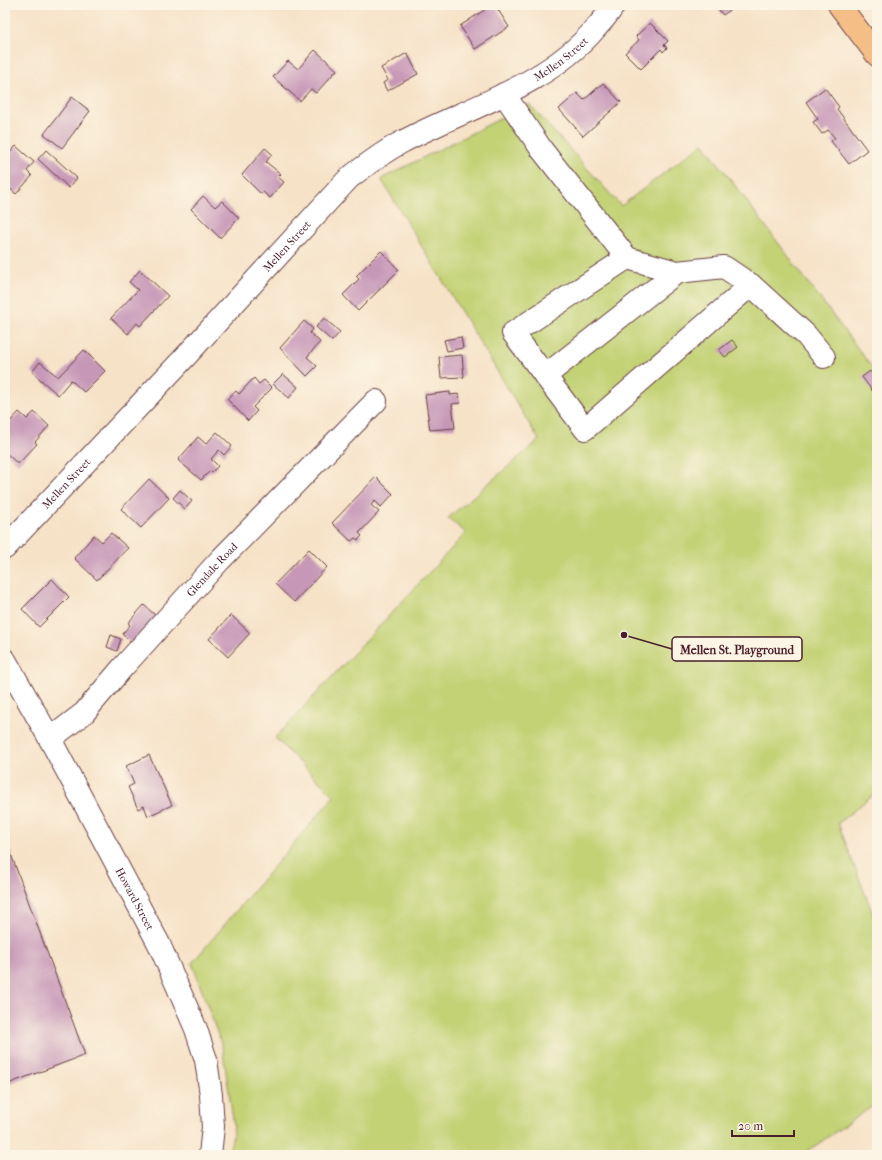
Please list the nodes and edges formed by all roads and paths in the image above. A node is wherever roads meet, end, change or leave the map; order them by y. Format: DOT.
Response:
graph roads {
  1 [pos="614,5"];
  2 [pos="839,5"];
  3 [pos="877,54"];
  4 [pos="504,94"];
  5 [pos="627,258"];
  6 [pos="677,272"];
  7 [pos="750,285"];
  8 [pos="824,357"];
  9 [pos="545,376"];
  10 [pos="376,401"];
  11 [pos="5,548"];
  12 [pos="5,660"];
  13 [pos="50,740"];
  14 [pos="210,1155"];
  1 -- 4 [label="street, Mellen Street"];
  2 -- 3 [label="main road"];
  4 -- 5 [label="street"];
  4 -- 11 [label="street, Mellen Street"];
  5 -- 6 [label="street"];
  5 -- 9 [label="street"];
  6 -- 7 [label="street"];
  6 -- 9 [label="street"];
  7 -- 8 [label="street"];
  7 -- 9 [label="street"];
  10 -- 13 [label="street, Glendale Road"];
  12 -- 13 [label="street, Howard Street"];
  13 -- 14 [label="street, Howard Street"];
}
